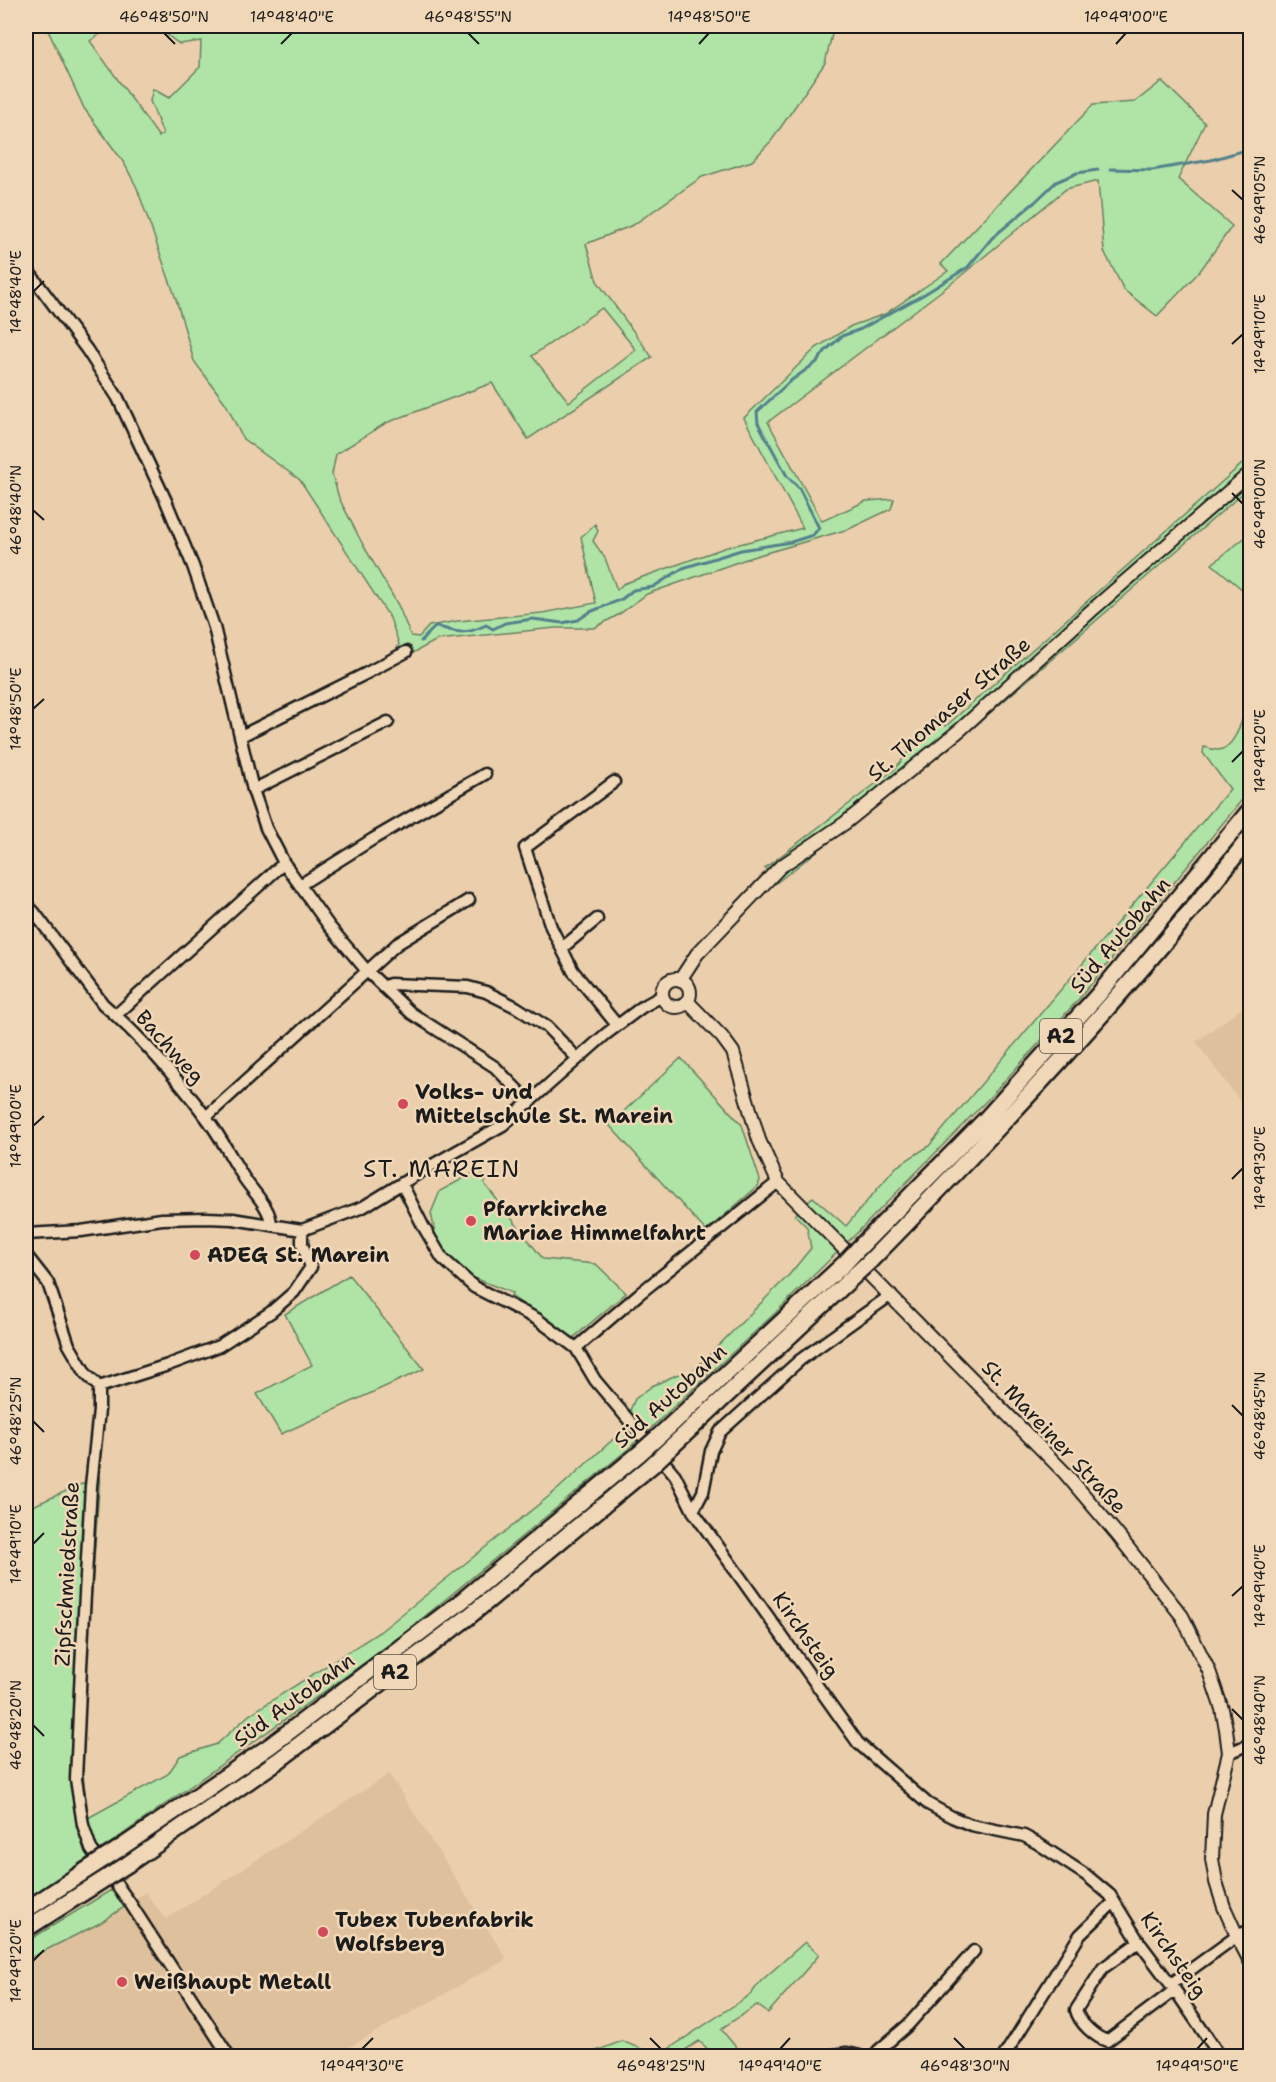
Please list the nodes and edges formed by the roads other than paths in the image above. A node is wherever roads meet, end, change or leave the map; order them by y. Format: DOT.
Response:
graph roads {
  1 [pos="26,268"];
  2 [pos="1251,473"];
  3 [pos="406,652"];
  4 [pos="388,722"];
  5 [pos="241,736"];
  6 [pos="485,774"];
  7 [pos="614,782"];
  8 [pos="253,790"];
  9 [pos="1251,810"];
  10 [pos="1251,837"];
  11 [pos="284,863"];
  12 [pos="300,885"];
  13 [pos="469,900"];
  14 [pos="26,904"];
  15 [pos="597,919"];
  16 [pos="562,948"];
  17 [pos="367,971"];
  18 [pos="680,980"];
  19 [pos="383,987"];
  20 [pos="662,996"];
  21 [pos="687,1001"];
  22 [pos="116,1015"];
  23 [pos="617,1025"];
  24 [pos="577,1058"];
  25 [pos="530,1103"];
  26 [pos="206,1117"];
  27 [pos="778,1182"];
  28 [pos="402,1184"];
  29 [pos="270,1225"];
  30 [pos="302,1230"];
  31 [pos="26,1234"];
  32 [pos="26,1254"];
  33 [pos="891,1295"];
  34 [pos="576,1348"];
  35 [pos="99,1387"];
  36 [pos="693,1511"];
  37 [pos="1251,1744"];
  38 [pos="1229,1754"];
  39 [pos="1114,1902"];
  40 [pos="26,1910"];
  41 [pos="26,1929"];
  42 [pos="1251,1930"];
  43 [pos="1237,1936"];
  44 [pos="1139,1942"];
  45 [pos="974,1951"];
  46 [pos="1251,1961"];
  47 [pos="1173,1987"];
  48 [pos="229,2056"];
  49 [pos="828,2056"];
  50 [pos="860,2056"];
  51 [pos="875,2056"];
  52 [pos="1004,2056"];
  53 [pos="1220,2056"];
  1 -- 5 [label="street"];
  2 -- 18 [label="main road, St. Thomaser Straße"];
  3 -- 5 [label="street"];
  4 -- 8 [label="street"];
  5 -- 8 [label="street"];
  6 -- 12 [label="street"];
  7 -- 16 [label="street"];
  8 -- 11 [label="street"];
  9 -- 40 [label="highway, Süd Autobahn / A2, bridge"];
  10 -- 41 [label="highway, Süd Autobahn / A2, bridge"];
  11 -- 12 [label="street"];
  11 -- 22 [label="street"];
  12 -- 17 [label="street"];
  13 -- 17 [label="street"];
  14 -- 22 [label="street, Bachweg"];
  15 -- 16 [label="street"];
  16 -- 23 [label="street"];
  17 -- 19 [label="street"];
  17 -- 26 [label="street"];
  18 -- 20 [label="main road"];
  18 -- 21 [label="main road"];
  19 -- 24 [label="street"];
  19 -- 25 [label="street"];
  20 -- 21 [label="main road"];
  20 -- 23 [label="street"];
  21 -- 27 [label="main road, St. Mareiner Straße"];
  22 -- 26 [label="street, Bachweg"];
  23 -- 24 [label="street"];
  24 -- 25 [label="street"];
  25 -- 28 [label="street"];
  26 -- 29 [label="street, Bachweg"];
  27 -- 33 [label="main road, St. Mareiner Straße"];
  27 -- 34 [label="street"];
  28 -- 30 [label="street"];
  28 -- 34 [label="street, Kirchsteig"];
  29 -- 30 [label="street"];
  29 -- 31 [label="street"];
  30 -- 35 [label="street"];
  32 -- 35 [label="street"];
  33 -- 36 [label="street"];
  33 -- 38 [label="main road, St. Mareiner Straße"];
  34 -- 36 [label="street, Kirchsteig"];
  35 -- 48 [label="street, Zipfschmiedstraße"];
  36 -- 39 [label="street, Kirchsteig"];
  37 -- 38 [label="street"];
  38 -- 43 [label="main road, St. Mareiner Straße"];
  39 -- 44 [label="street, Kirchsteig"];
  39 -- 52 [label="street"];
  42 -- 43 [label="street"];
  43 -- 46 [label="main road, St. Mareiner Straße"];
  43 -- 47 [label="street"];
  44 -- 47 [label="street, Kirchsteig"];
  44 -- 47 [label="street"];
  45 -- 51 [label="street"];
  47 -- 53 [label="street, Kirchsteig"];
  49 -- 50 [label="street"];
}
